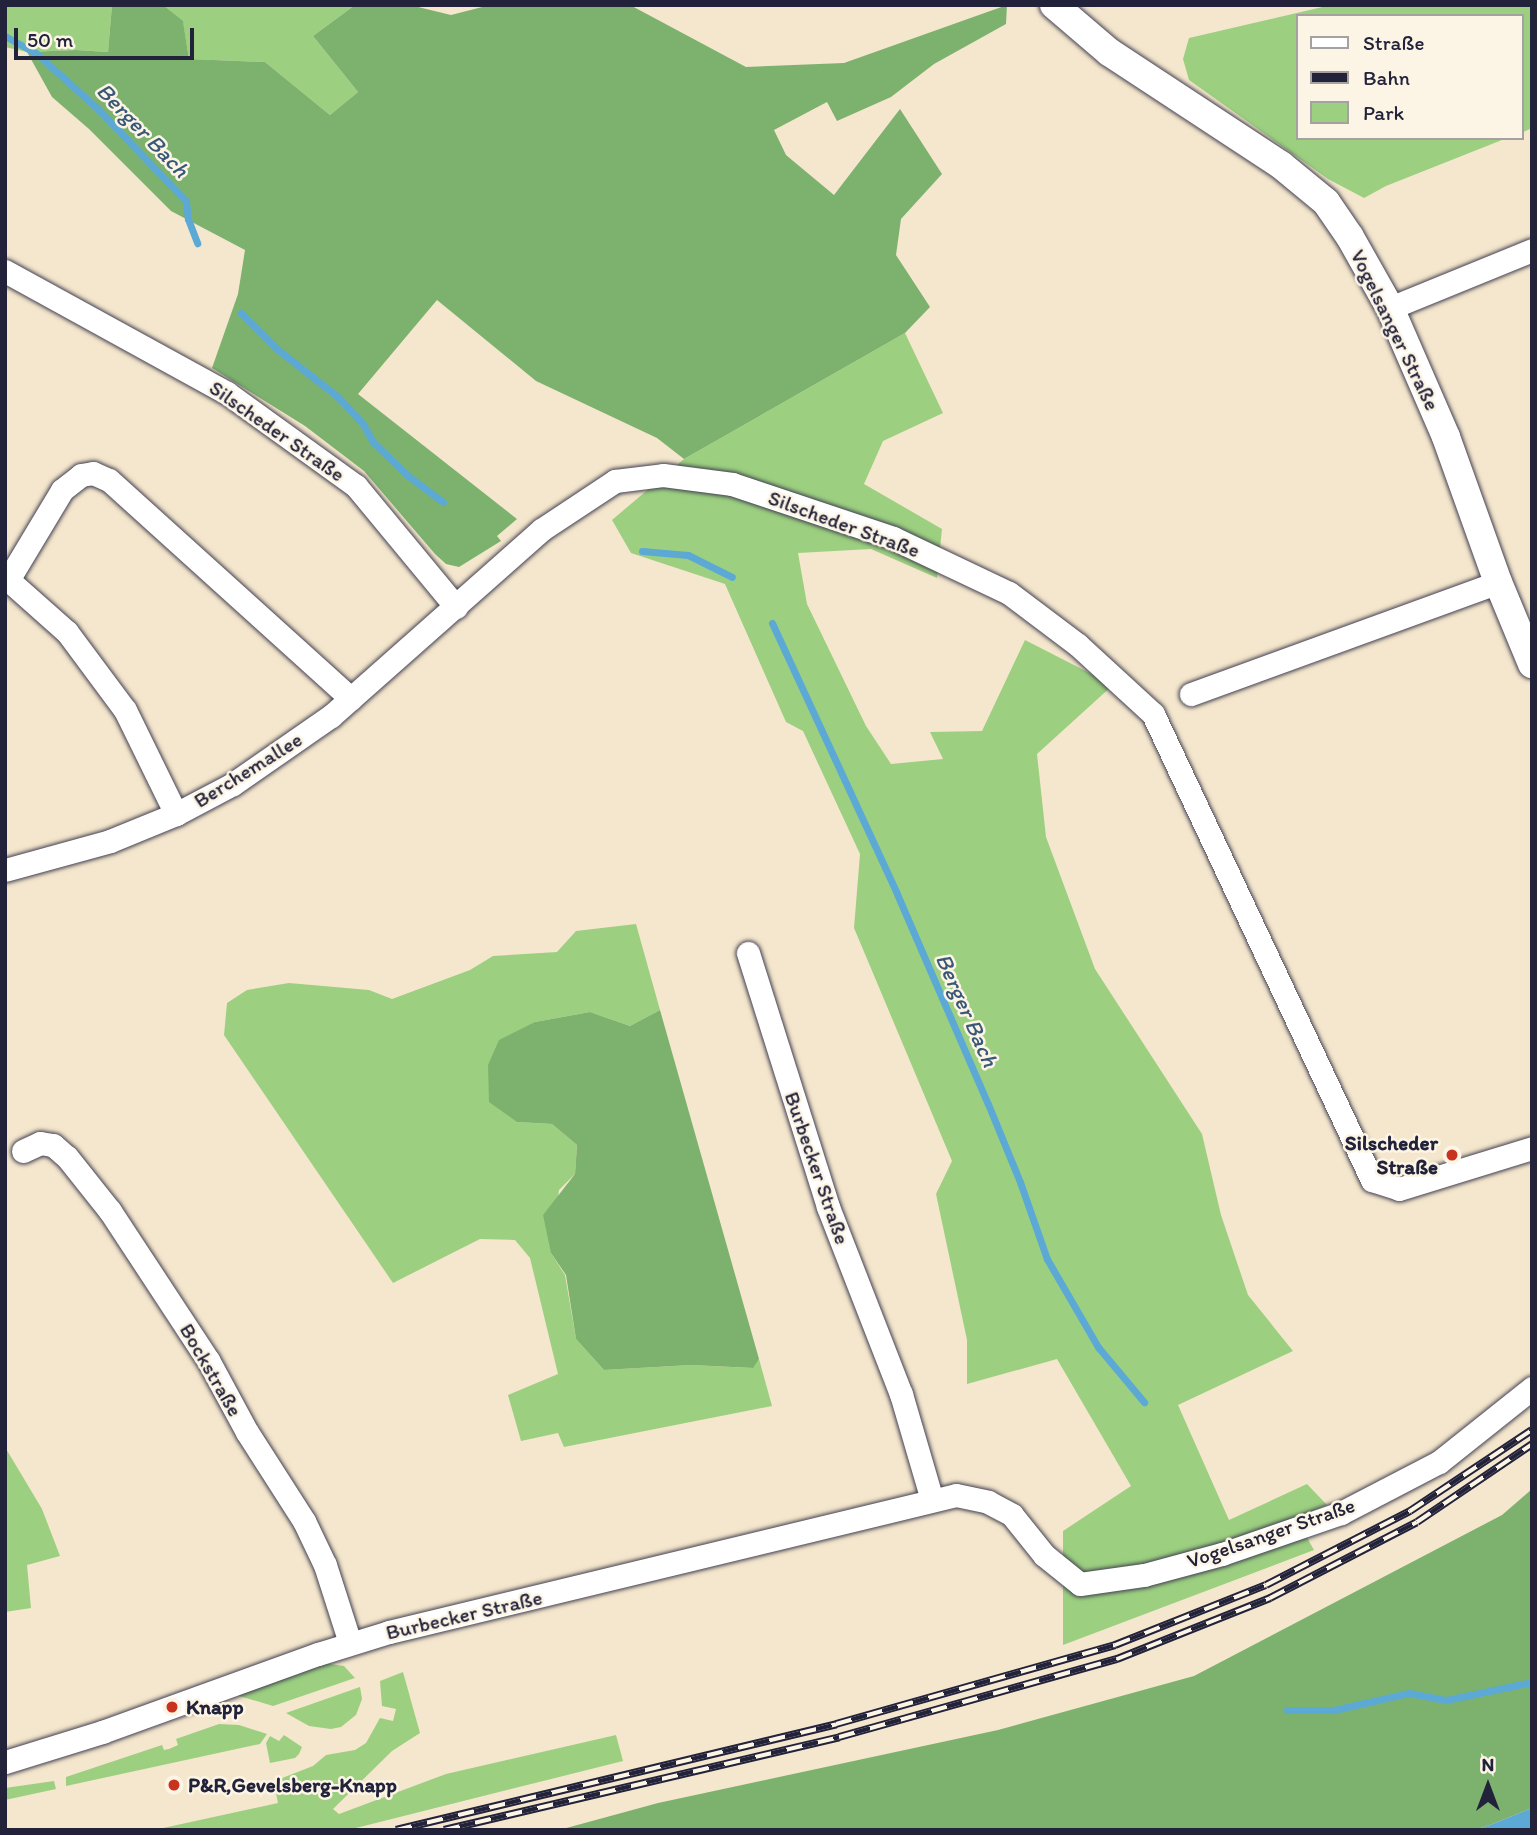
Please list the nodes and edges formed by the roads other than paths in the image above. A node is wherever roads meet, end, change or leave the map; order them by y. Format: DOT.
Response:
graph roads {
  1 [pos="1054,5"];
  2 [pos="1532,250"];
  3 [pos="5,271"];
  4 [pos="1390,308"];
  5 [pos="7,579"];
  6 [pos="1498,582"];
  7 [pos="456,607"];
  8 [pos="1532,664"];
  9 [pos="1191,694"];
  10 [pos="351,699"];
  11 [pos="176,814"];
  12 [pos="5,870"];
  13 [pos="748,953"];
  14 [pos="1532,1148"];
  15 [pos="23,1152"];
  16 [pos="1532,1388"];
  17 [pos="933,1500"];
  18 [pos="1144,1575"];
  19 [pos="350,1643"];
  20 [pos="5,1762"];
  1 -- 4 [label="street, Vogelsanger Straße"];
  2 -- 4 [label="street"];
  3 -- 7 [label="street, Silscheder Straße"];
  4 -- 6 [label="street, Vogelsanger Straße"];
  5 -- 10 [label="street"];
  5 -- 11 [label="street"];
  6 -- 8 [label="street, Vogelsanger Straße"];
  6 -- 9 [label="street"];
  7 -- 10 [label="street, Berchemallee"];
  7 -- 14 [label="street, Silscheder Straße"];
  10 -- 11 [label="street, Berchemallee"];
  11 -- 12 [label="street, Berchemallee"];
  13 -- 17 [label="street, Burbecker Straße"];
  15 -- 19 [label="street, Bockstraße"];
  16 -- 18 [label="street, Vogelsanger Straße"];
  17 -- 18 [label="street, Burbecker Straße"];
  17 -- 19 [label="street, Burbecker Straße"];
  19 -- 20 [label="street, Burbecker Straße"];
}
